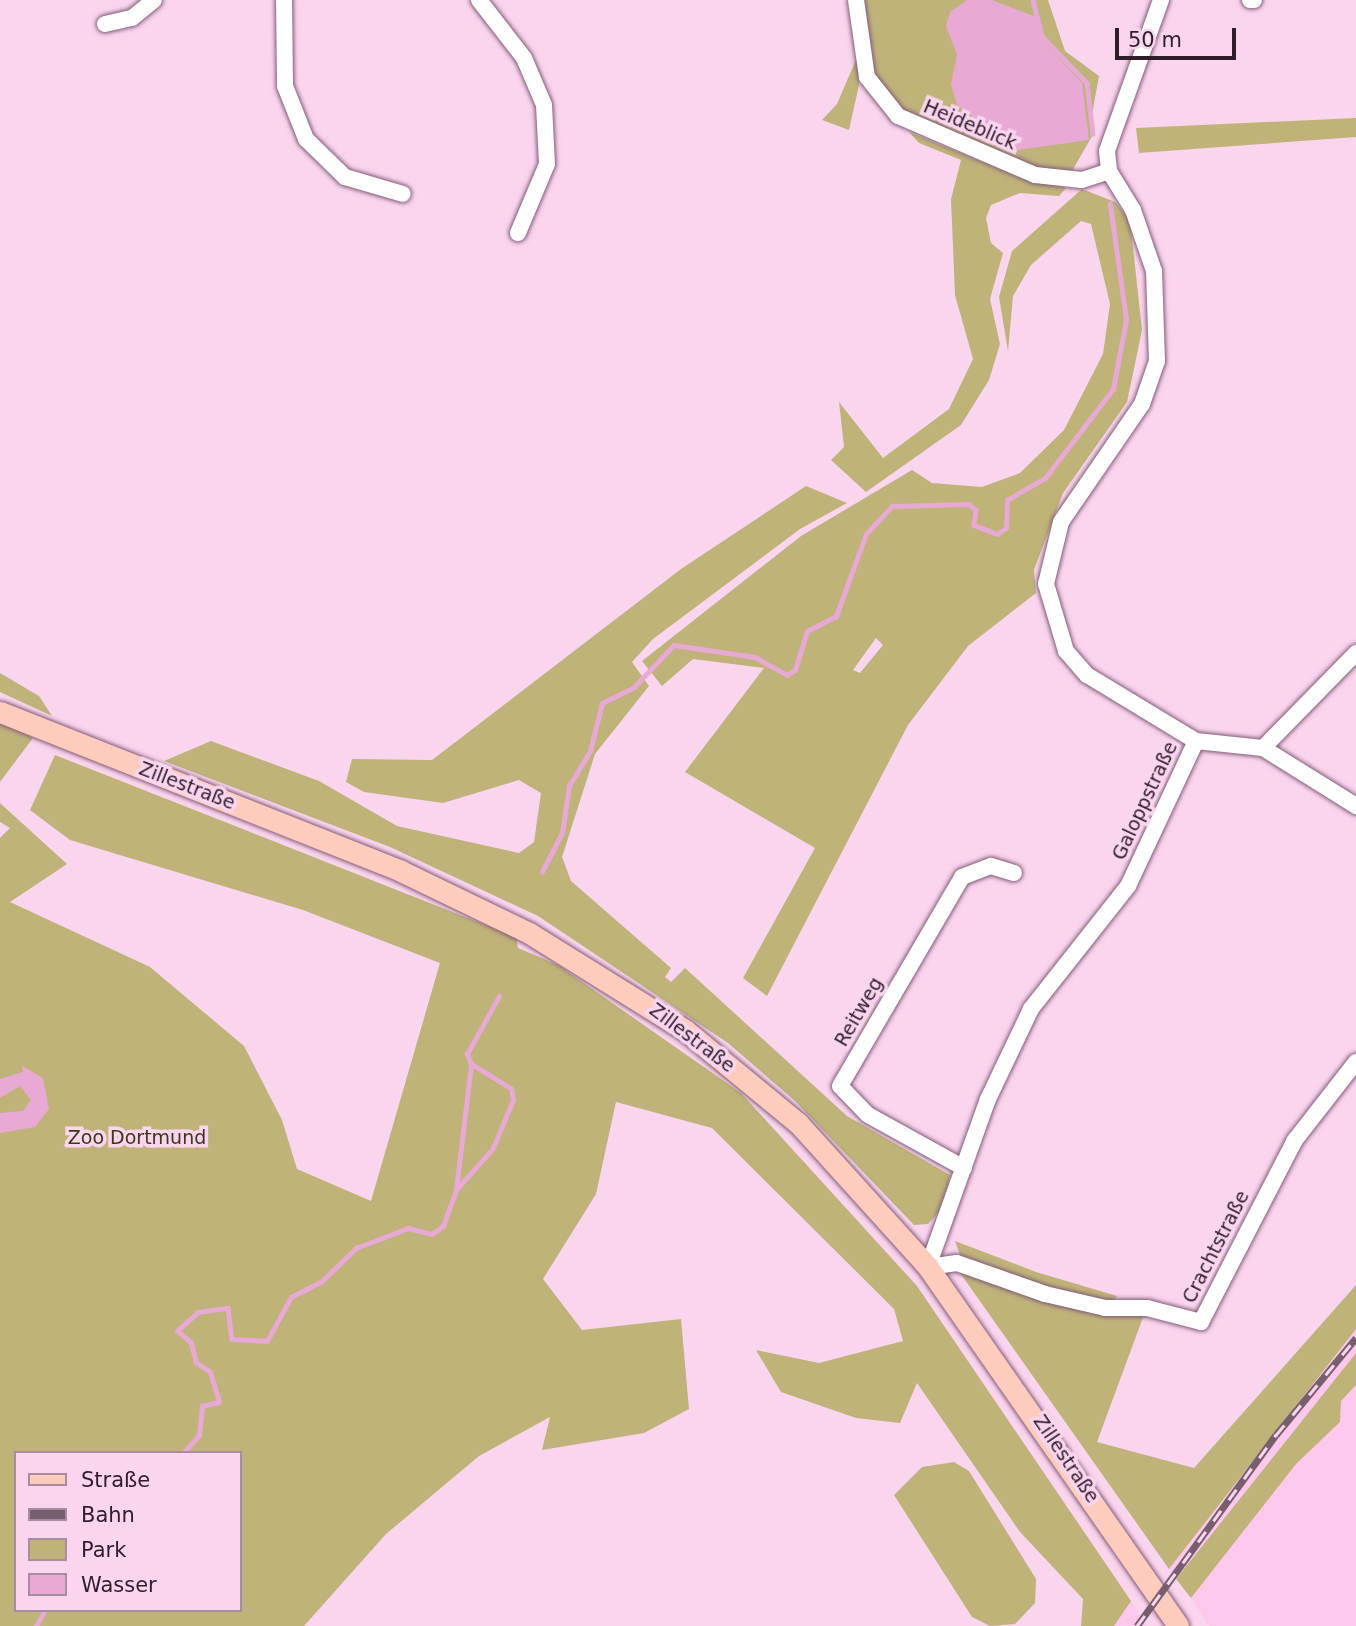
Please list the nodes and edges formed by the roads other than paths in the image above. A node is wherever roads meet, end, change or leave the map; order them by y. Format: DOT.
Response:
graph roads {
  1 [pos="284,0"];
  2 [pos="479,0"];
  3 [pos="856,0"];
  4 [pos="1161,0"];
  5 [pos="151,1"];
  6 [pos="105,24"];
  7 [pos="1109,172"];
  8 [pos="403,194"];
  9 [pos="518,233"];
  10 [pos="1356,653"];
  11 [pos="0,712"];
  12 [pos="1196,741"];
  13 [pos="1263,748"];
  14 [pos="1356,806"];
  15 [pos="1014,873"];
  16 [pos="1356,1062"];
  17 [pos="964,1168"];
  18 [pos="928,1267"];
  19 [pos="1178,1626"];
  1 -- 8 [label="street"];
  2 -- 9 [label="street"];
  3 -- 7 [label="street, Heideblick"];
  4 -- 7 [label="street"];
  5 -- 6 [label="street"];
  7 -- 12 [label="street, Galoppstraße"];
  10 -- 13 [label="street"];
  11 -- 18 [label="main road, Zillestraße"];
  12 -- 13 [label="street"];
  12 -- 17 [label="street, Galoppstraße"];
  13 -- 14 [label="street"];
  15 -- 17 [label="street, Reitweg"];
  16 -- 18 [label="street, Crachtstraße"];
  17 -- 18 [label="street, Galoppstraße"];
  18 -- 19 [label="main road, Zillestraße"];
}
